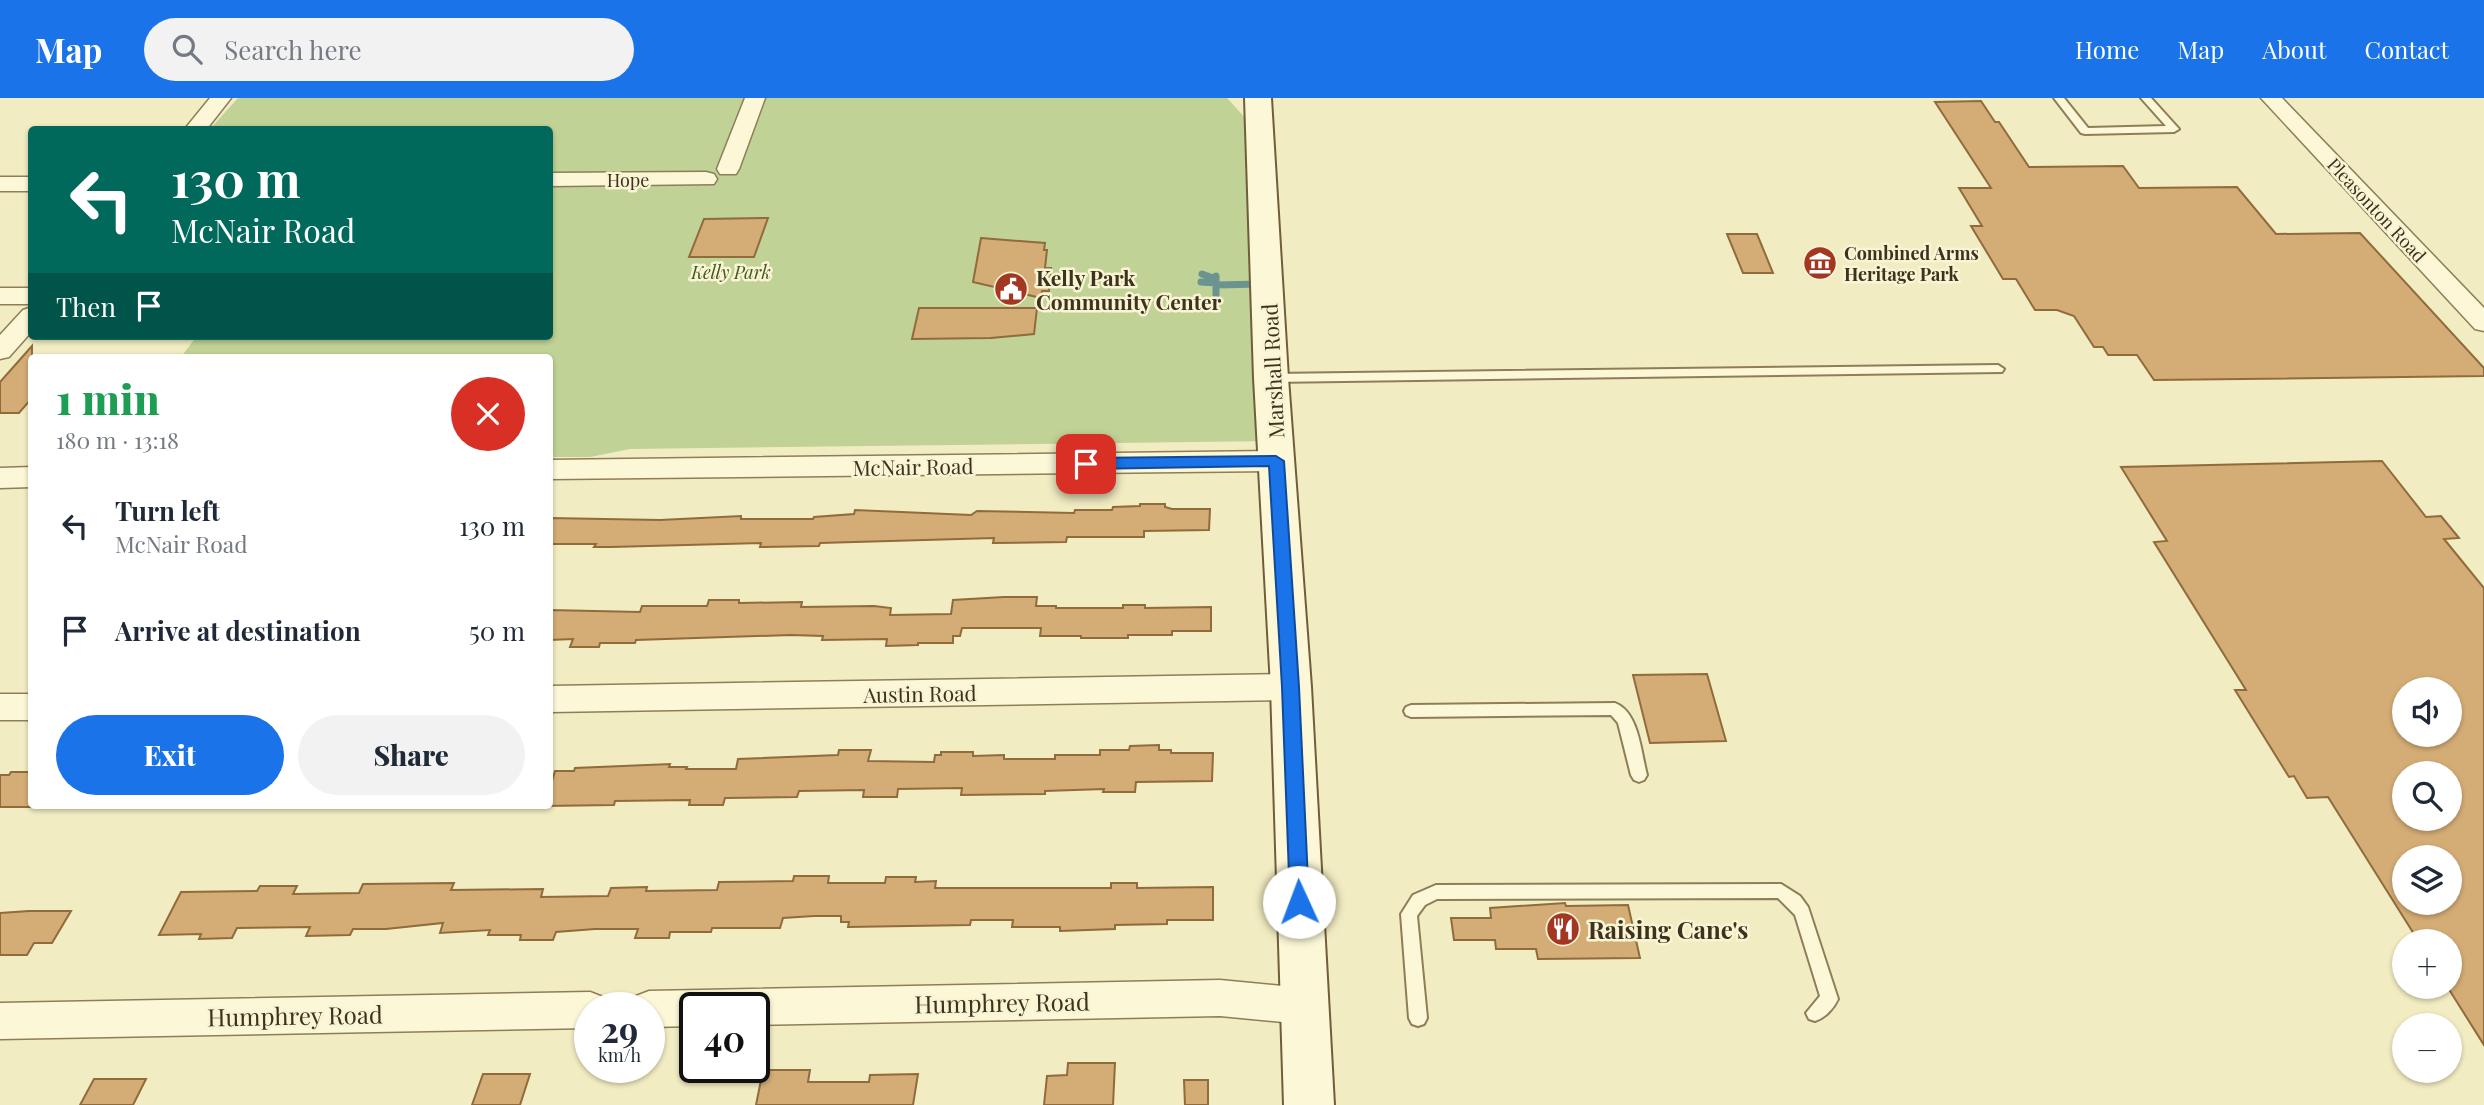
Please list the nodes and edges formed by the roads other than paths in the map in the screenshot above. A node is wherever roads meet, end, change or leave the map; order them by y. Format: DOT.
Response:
graph roads {
  1 [pos="221,98"];
  2 [pos="755,98"];
  3 [pos="1258,98"];
  4 [pos="2059,98"];
  5 [pos="2146,98"];
  6 [pos="2271,98"];
  7 [pos="197,126"];
  8 [pos="728,169"];
  9 [pos="706,179"];
  10 [pos="553,180"];
  11 [pos="0,184"];
  12 [pos="28,184"];
  13 [pos="0,296"];
  14 [pos="28,296"];
  15 [pos="28,320"];
  16 [pos="2484,323"];
  17 [pos="0,351"];
  18 [pos="1998,369"];
  19 [pos="1271,378"];
  20 [pos="1276,461"];
  21 [pos="553,470"];
  22 [pos="28,477"];
  23 [pos="0,478"];
  24 [pos="1291,687"];
  25 [pos="553,699"];
  26 [pos="0,707"];
  27 [pos="28,707"];
  28 [pos="1411,711"];
  29 [pos="1639,775"];
  30 [pos="1303,1006"];
  31 [pos="770,1007"];
  32 [pos="574,1010"];
  33 [pos="1815,1013"];
  34 [pos="1418,1018"];
  35 [pos="0,1021"];
  36 [pos="1309,1105"];
  1 -- 7 [label="street"];
  2 -- 8 [label="street"];
  3 -- 19 [label="street, Marshall Road"];
  4 -- 5 [label="lane"];
  6 -- 16 [label="street, Pleasonton Road"];
  9 -- 10 [label="street, Hope"];
  11 -- 12 [label="street"];
  13 -- 14 [label="street"];
  15 -- 17 [label="street"];
  18 -- 19 [label="lane"];
  19 -- 20 [label="street, Marshall Road"];
  20 -- 21 [label="street, McNair Road"];
  20 -- 24 [label="street, Marshall Road"];
  22 -- 23 [label="street"];
  24 -- 25 [label="street, Austin Road"];
  24 -- 30 [label="street, Marshall Road"];
  26 -- 27 [label="street"];
  28 -- 29 [label="lane"];
  30 -- 31 [label="street, Humphrey Road"];
  30 -- 36 [label="street, Marshall Road"];
  32 -- 35 [label="street, Humphrey Road"];
  33 -- 34 [label="lane"];
}
